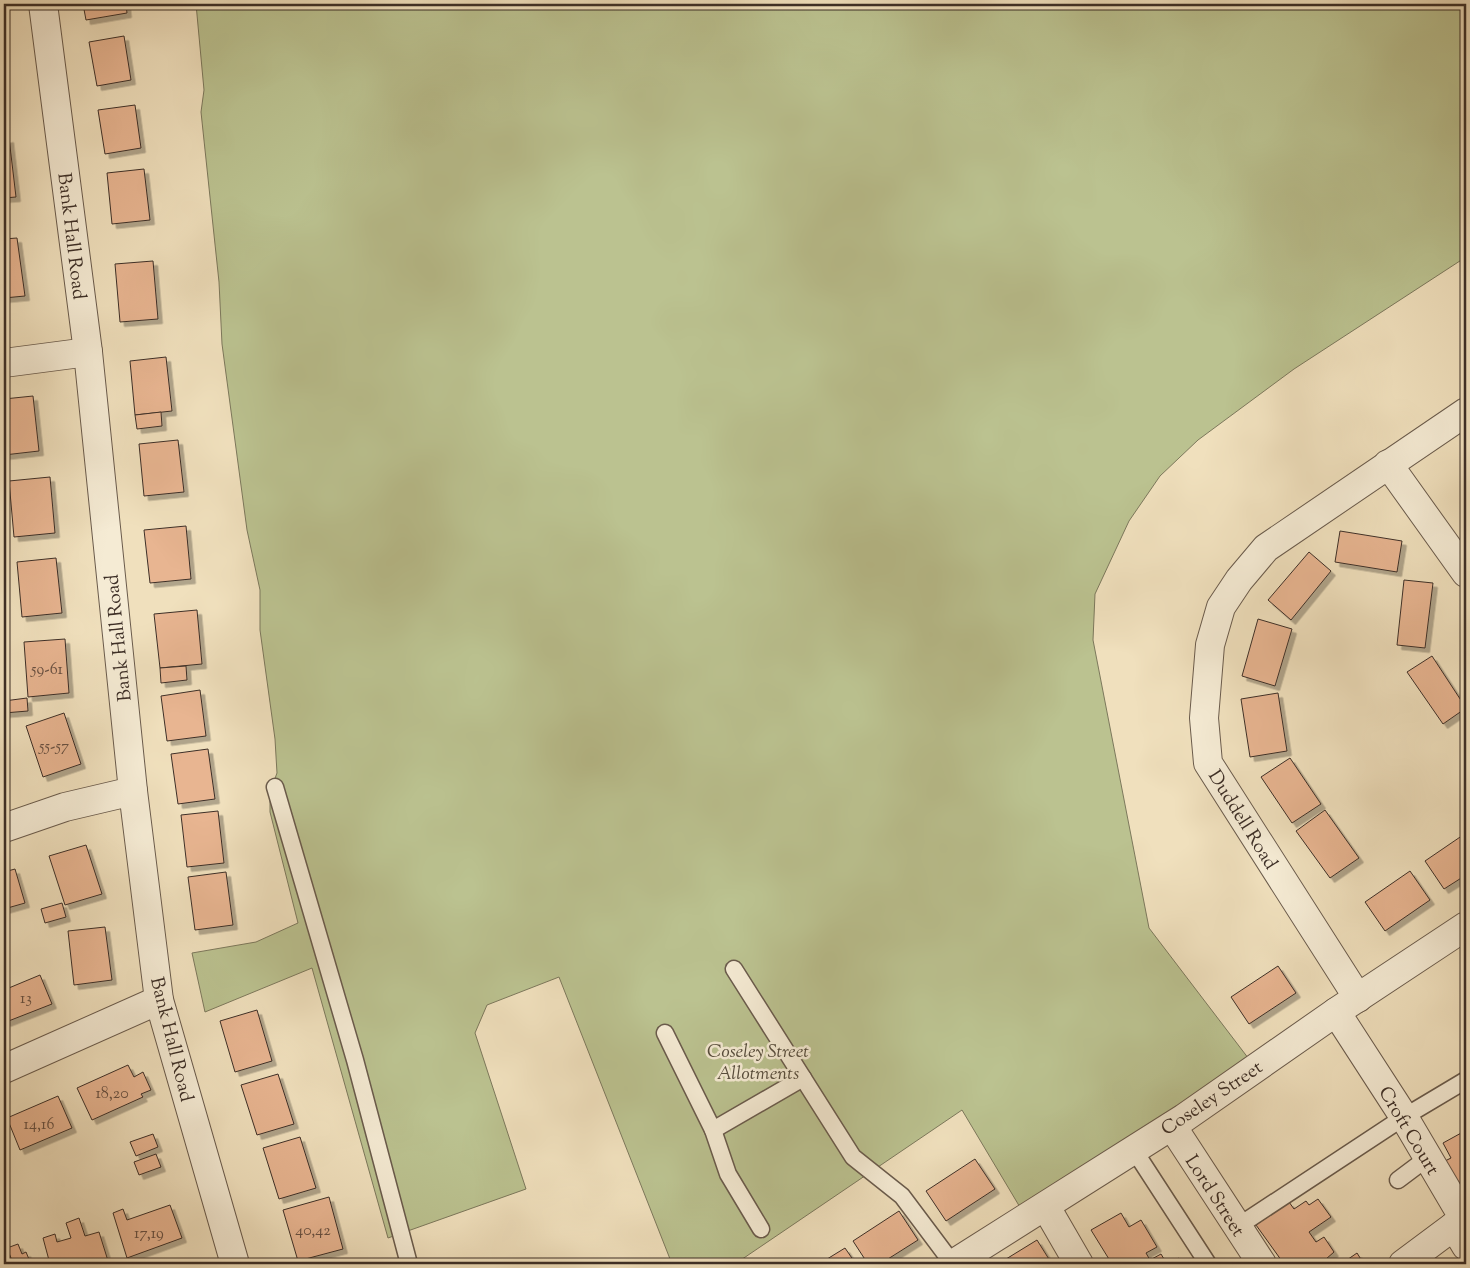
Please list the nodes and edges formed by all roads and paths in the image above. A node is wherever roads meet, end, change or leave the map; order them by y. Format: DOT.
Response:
graph roads {
  1 [pos="43,4"];
  2 [pos="88,352"];
  3 [pos="4,363"];
  4 [pos="1466,412"];
  5 [pos="1388,464"];
  6 [pos="1466,573"];
  7 [pos="275,787"];
  8 [pos="133,791"];
  9 [pos="4,828"];
  10 [pos="1466,926"];
  11 [pos="734,969"];
  12 [pos="159,1000"];
  13 [pos="1347,1005"];
  14 [pos="665,1033"];
  15 [pos="4,1068"];
  16 [pos="803,1078"];
  17 [pos="1466,1080"];
  18 [pos="1404,1117"];
  19 [pos="1172,1126"];
  20 [pos="712,1130"];
  21 [pos="1134,1150"];
  22 [pos="1426,1159"];
  23 [pos="1398,1180"];
  24 [pos="1046,1207"];
  25 [pos="1237,1227"];
  26 [pos="1463,1227"];
  27 [pos="762,1229"];
  28 [pos="228,1262"];
  29 [pos="957,1263"];
  30 [pos="409,1264"];
  31 [pos="1079,1264"];
  32 [pos="1208,1264"];
  33 [pos="1262,1264"];
  34 [pos="1403,1264"];
  1 -- 2 [label="street, Bank Hall Road"];
  2 -- 3 [label="street"];
  2 -- 8 [label="street, Bank Hall Road"];
  4 -- 5 [label="street, Duddell Road"];
  5 -- 6 [label="street"];
  5 -- 13 [label="street, Duddell Road"];
  7 -- 30 [label="lane"];
  8 -- 9 [label="street"];
  8 -- 12 [label="street, Bank Hall Road"];
  10 -- 13 [label="street, Coseley Street"];
  11 -- 16 [label="lane"];
  12 -- 15 [label="street"];
  12 -- 28 [label="street, Bank Hall Road"];
  13 -- 18 [label="street, Croft Court"];
  13 -- 19 [label="street, Coseley Street"];
  14 -- 20 [label="lane"];
  16 -- 20 [label="lane"];
  16 -- 29 [label="lane"];
  17 -- 18 [label="lane"];
  18 -- 22 [label="street, Croft Court"];
  18 -- 25 [label="lane"];
  19 -- 21 [label="street, Coseley Street"];
  19 -- 25 [label="street, Lord Street"];
  20 -- 27 [label="lane"];
  21 -- 24 [label="street, Coseley Street"];
  21 -- 32 [label="lane"];
  22 -- 23 [label="lane"];
  22 -- 26 [label="street, Croft Court"];
  24 -- 29 [label="street, Coseley Street"];
  24 -- 31 [label="street"];
  25 -- 33 [label="street, Lord Street"];
  26 -- 34 [label="street"];
}
